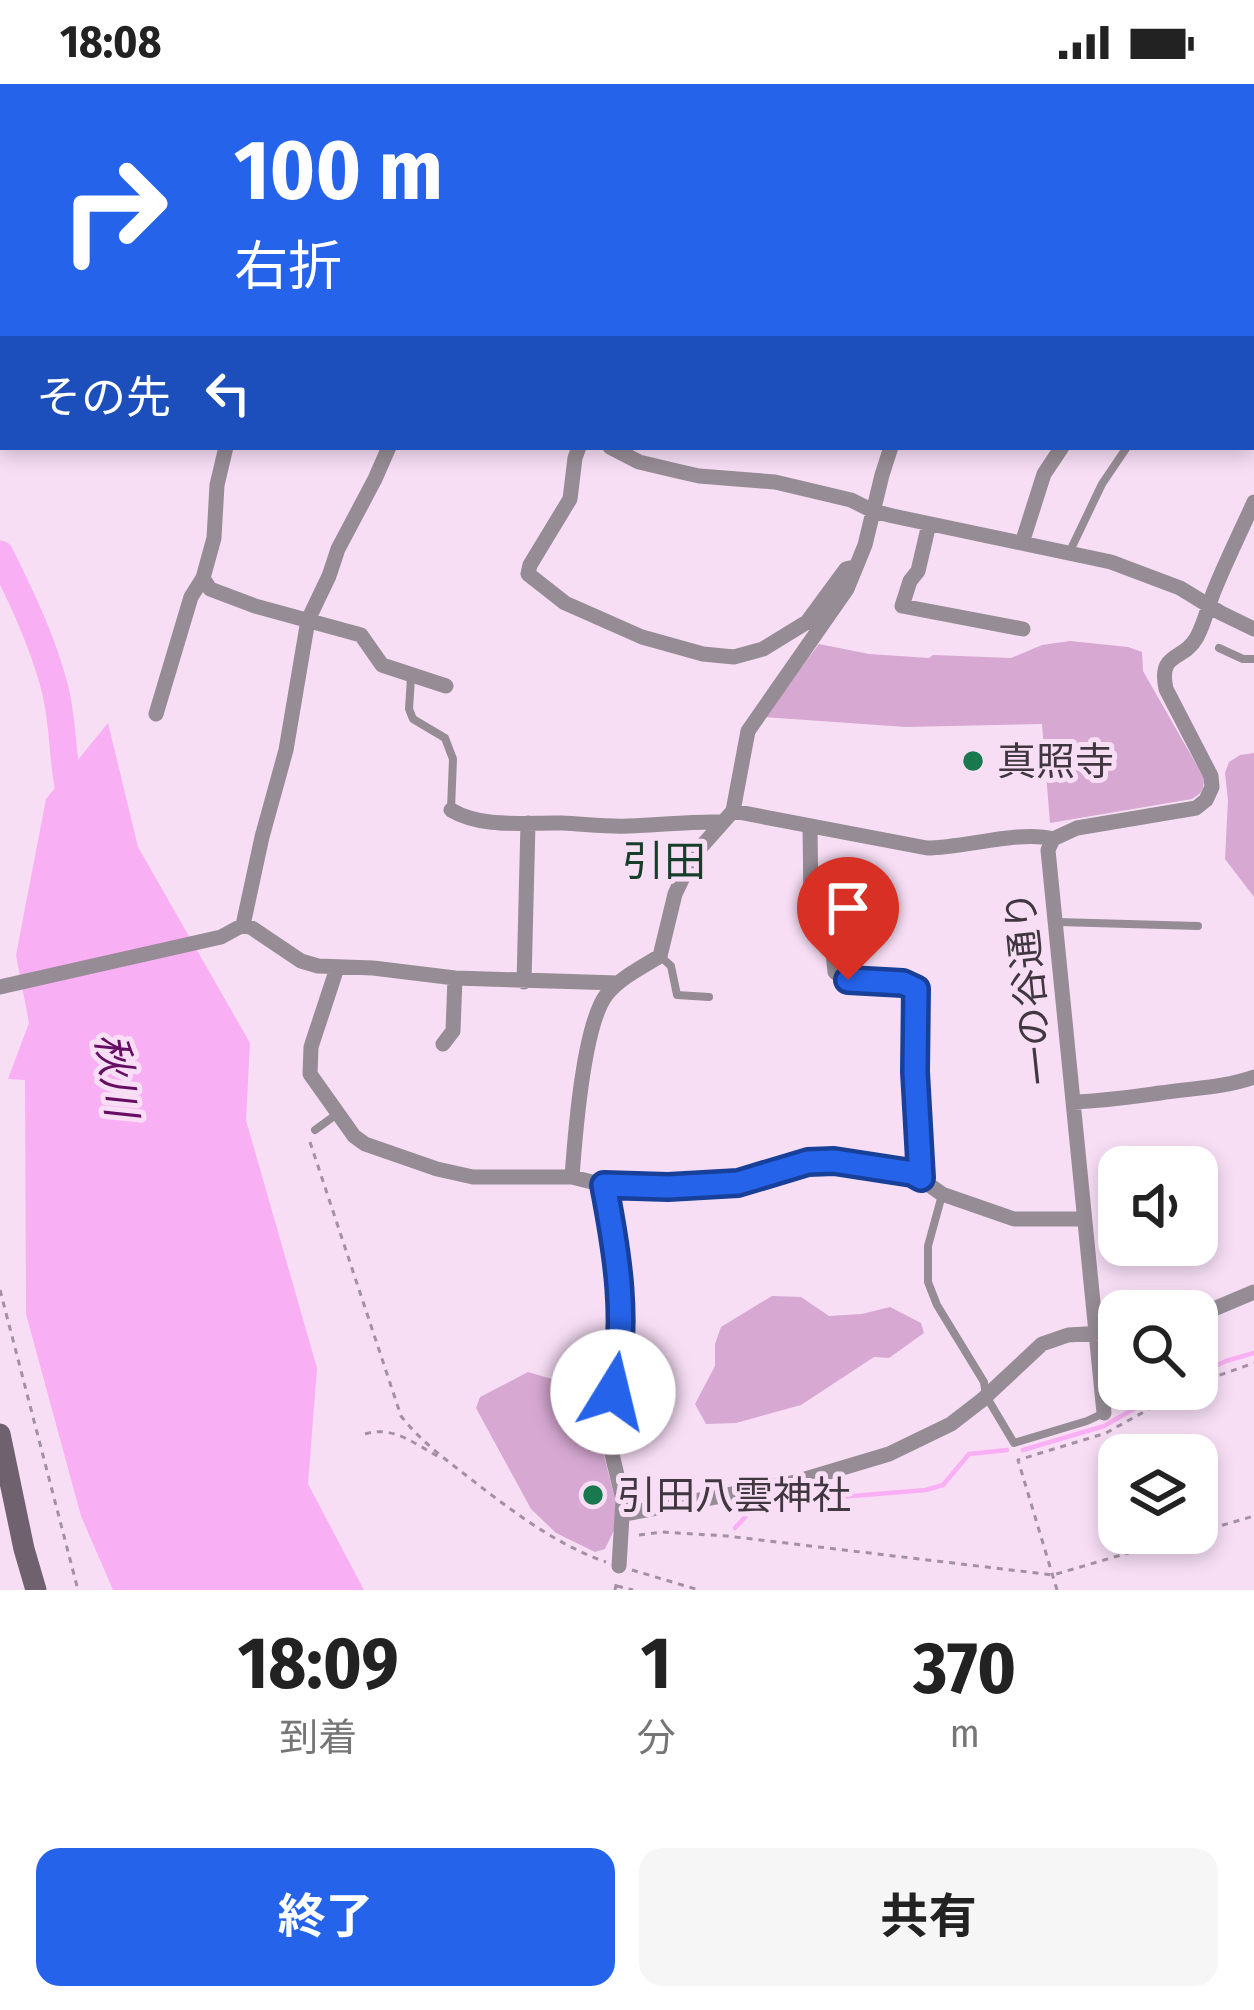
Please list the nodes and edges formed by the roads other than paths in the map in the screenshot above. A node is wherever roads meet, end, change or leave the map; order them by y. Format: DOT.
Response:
graph roads {
  1 [pos="225,450"];
  2 [pos="387,450"];
  3 [pos="578,450"];
  4 [pos="616,450"];
  5 [pos="889,450"];
  6 [pos="1060,450"];
  7 [pos="1125,450"];
  8 [pos="1253,506"];
  9 [pos="873,511"];
  10 [pos="929,524"];
  11 [pos="1022,543"];
  12 [pos="1069,553"];
  13 [pos="857,566"];
  14 [pos="203,578"];
  15 [pos="1209,604"];
  16 [pos="308,620"];
  17 [pos="1254,628"];
  18 [pos="1023,629"];
  19 [pos="1219,648"];
  20 [pos="1254,659"];
  21 [pos="412,675"];
  22 [pos="446,686"];
  23 [pos="156,714"];
  24 [pos="451,810"];
  25 [pos="728,816"];
  26 [pos="528,824"];
  27 [pos="810,826"];
  28 [pos="1053,839"];
  29 [pos="1057,922"];
  30 [pos="243,925"];
  31 [pos="1198,926"];
  32 [pos="660,956"];
  33 [pos="337,968"];
  34 [pos="455,978"];
  35 [pos="524,982"];
  36 [pos="619,983"];
  37 [pos="0,987"];
  38 [pos="710,997"];
  39 [pos="443,1044"];
  40 [pos="1254,1077"];
  41 [pos="1075,1102"];
  42 [pos="337,1114"];
  43 [pos="315,1130"];
  44 [pos="572,1177"];
  45 [pos="921,1178"];
  46 [pos="604,1185"];
  47 [pos="942,1193"];
  48 [pos="1084,1219"];
  49 [pos="1254,1292"];
  50 [pos="1218,1307"];
  51 [pos="1096,1334"];
  52 [pos="986,1396"];
  53 [pos="1108,1423"];
  54 [pos="0,1433"];
  55 [pos="624,1514"];
  56 [pos="619,1566"];
  57 [pos="36,1590"];
  1 -- 14 [label="street"];
  2 -- 16 [label="street"];
  3 -- 13 [label="street"];
  4 -- 9 [label="street"];
  5 -- 9 [label="street"];
  6 -- 11 [label="street"];
  7 -- 12 [label="lane"];
  8 -- 15 [label="street, 一の谷通り"];
  9 -- 10 [label="street"];
  9 -- 13 [label="street"];
  10 -- 11 [label="street"];
  10 -- 18 [label="street"];
  11 -- 12 [label="street"];
  12 -- 15 [label="street"];
  13 -- 25 [label="street"];
  14 -- 16 [label="street"];
  14 -- 23 [label="street"];
  15 -- 17 [label="street"];
  15 -- 28 [label="street, 一の谷通り"];
  16 -- 21 [label="street"];
  16 -- 30 [label="street"];
  19 -- 20 [label="lane"];
  21 -- 22 [label="street"];
  21 -- 24 [label="lane"];
  24 -- 26 [label="street"];
  25 -- 26 [label="street"];
  25 -- 27 [label="street"];
  25 -- 32 [label="street"];
  26 -- 35 [label="street"];
  27 -- 28 [label="street"];
  27 -- 45 [label="street"];
  28 -- 29 [label="street, 一の谷通り"];
  29 -- 31 [label="lane"];
  29 -- 41 [label="street, 一の谷通り"];
  30 -- 33 [label="street"];
  30 -- 37 [label="street"];
  32 -- 36 [label="street"];
  32 -- 38 [label="lane"];
  33 -- 34 [label="street"];
  33 -- 42 [label="street"];
  34 -- 35 [label="street"];
  34 -- 39 [label="street"];
  35 -- 36 [label="street"];
  36 -- 44 [label="street"];
  40 -- 41 [label="street"];
  41 -- 48 [label="street, 一の谷通り"];
  42 -- 43 [label="lane"];
  42 -- 44 [label="street"];
  44 -- 46 [label="street"];
  45 -- 46 [label="street"];
  45 -- 47 [label="street"];
  46 -- 55 [label="street"];
  47 -- 48 [label="street"];
  47 -- 52 [label="lane"];
  48 -- 51 [label="street, 一の谷通り"];
  49 -- 50 [label="street"];
  51 -- 52 [label="street"];
  51 -- 53 [label="street, 一の谷通り"];
  52 -- 53 [label="lane"];
  52 -- 55 [label="street"];
  54 -- 57 [label="street"];
  55 -- 56 [label="street"];
}
